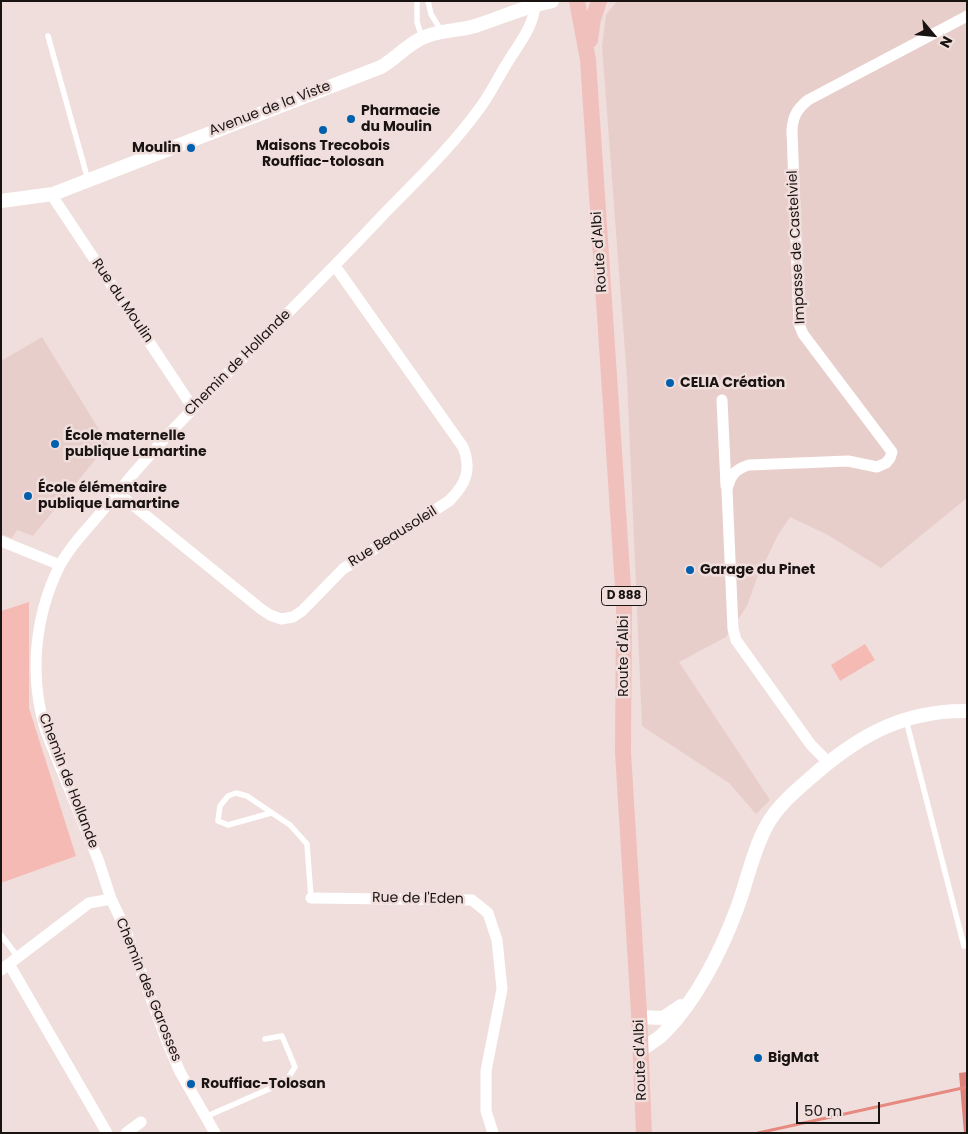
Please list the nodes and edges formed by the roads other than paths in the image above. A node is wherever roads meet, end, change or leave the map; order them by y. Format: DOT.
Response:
graph roads {
  1 [pos="417,1"];
  2 [pos="428,1"];
  3 [pos="552,1"];
  4 [pos="578,1"];
  5 [pos="599,1"];
  6 [pos="535,3"];
  7 [pos="967,16"];
  8 [pos="442,32"];
  9 [pos="48,36"];
  10 [pos="422,38"];
  11 [pos="588,60"];
  12 [pos="88,180"];
  13 [pos="53,194"];
  14 [pos="1,201"];
  15 [pos="336,266"];
  16 [pos="722,400"];
  17 [pos="193,408"];
  18 [pos="727,490"];
  19 [pos="117,492"];
  20 [pos="1,541"];
  21 [pos="60,565"];
  22 [pos="967,711"];
  23 [pos="906,718"];
  24 [pos="828,762"];
  25 [pos="271,813"];
  26 [pos="311,898"];
  27 [pos="111,899"];
  28 [pos="1,935"];
  29 [pos="964,946"];
  30 [pos="9,964"];
  31 [pos="693,996"];
  32 [pos="639,1017"];
  33 [pos="265,1039"];
  34 [pos="641,1050"];
  35 [pos="205,1116"];
  36 [pos="141,1122"];
  37 [pos="107,1133"];
  38 [pos="126,1133"];
  39 [pos="215,1133"];
  40 [pos="493,1133"];
  41 [pos="644,1133"];
  1 -- 10 [label="lane"];
  2 -- 8 [label="lane"];
  3 -- 6 [label="street, Avenue de la Viste"];
  4 -- 11 [label="main road, Route d'Albi / D 888"];
  5 -- 11 [label="main road, Route d'Albi / D 888"];
  6 -- 8 [label="street, Avenue de la Viste"];
  6 -- 15 [label="street, Chemin de Hollande"];
  7 -- 18 [label="street, Impasse de Castelviel"];
  8 -- 10 [label="street, Avenue de la Viste"];
  9 -- 12 [label="lane"];
  10 -- 12 [label="street, Avenue de la Viste"];
  11 -- 32 [label="main road, Route d'Albi / D 888"];
  12 -- 13 [label="street, Avenue de la Viste"];
  13 -- 14 [label="street, Avenue de la Viste"];
  13 -- 17 [label="street, Rue du Moulin"];
  15 -- 17 [label="street, Chemin de Hollande"];
  15 -- 19 [label="street, Rue Beausoleil"];
  16 -- 18 [label="street"];
  17 -- 19 [label="street, Chemin de Hollande"];
  18 -- 24 [label="street"];
  19 -- 21 [label="street, Chemin de Hollande"];
  20 -- 21 [label="street"];
  21 -- 27 [label="street, Chemin de Hollande"];
  22 -- 23 [label="street"];
  23 -- 24 [label="street"];
  23 -- 29 [label="lane"];
  24 -- 31 [label="street"];
  25 -- 25 [label="lane, Rue de l'Eden"];
  25 -- 26 [label="lane, Rue de l'Eden"];
  26 -- 40 [label="street, Rue de l'Eden"];
  27 -- 30 [label="street"];
  27 -- 35 [label="street, Chemin des Garosses"];
  28 -- 30 [label="lane"];
  30 -- 37 [label="street"];
  31 -- 32 [label="street"];
  31 -- 34 [label="street"];
  32 -- 34 [label="main road, Route d'Albi / D 888"];
  33 -- 35 [label="lane"];
  34 -- 41 [label="main road, Route d'Albi / D 888"];
  35 -- 39 [label="street, Chemin des Garosses"];
  36 -- 38 [label="street"];
}
